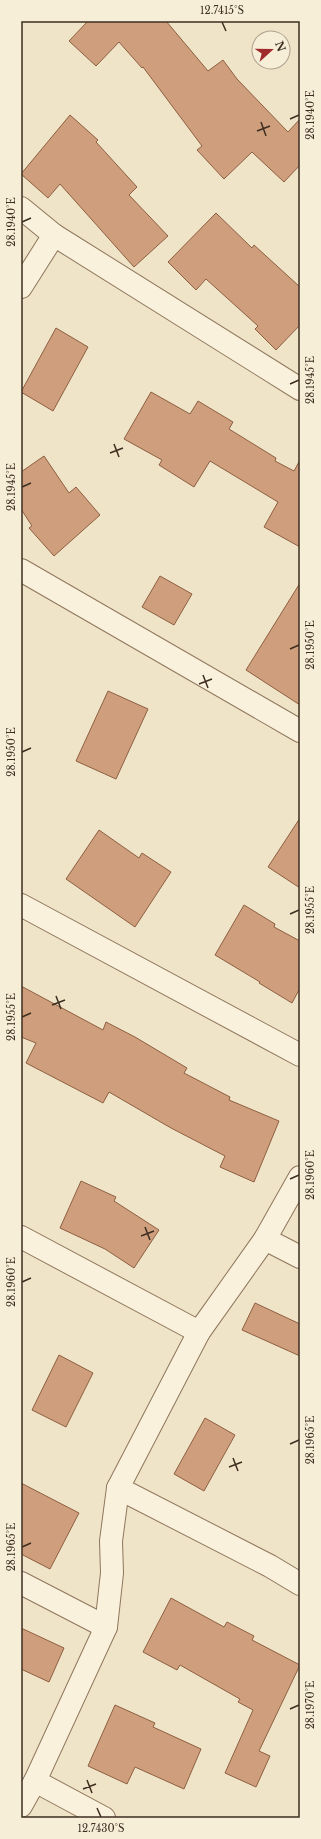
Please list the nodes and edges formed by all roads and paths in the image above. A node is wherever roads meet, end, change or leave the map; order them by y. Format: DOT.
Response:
graph roads {
  1 [pos="21,208"];
  2 [pos="54,235"];
  3 [pos="21,287"];
  4 [pos="300,389"];
  5 [pos="21,570"];
  6 [pos="300,731"];
  7 [pos="21,905"];
  8 [pos="300,1055"];
  9 [pos="300,1177"];
  10 [pos="21,1236"];
  11 [pos="265,1239"];
  12 [pos="300,1257"];
  13 [pos="199,1332"];
  14 [pos="118,1488"];
  15 [pos="21,1583"];
  16 [pos="300,1584"];
  17 [pos="106,1627"];
  18 [pos="35,1781"];
  19 [pos="21,1806"];
  20 [pos="104,1818"];
  1 -- 2 [label="street"];
  2 -- 3 [label="street"];
  2 -- 4 [label="street"];
  5 -- 6 [label="street"];
  7 -- 8 [label="street"];
  9 -- 11 [label="street"];
  10 -- 13 [label="street"];
  11 -- 12 [label="street"];
  11 -- 13 [label="street"];
  13 -- 14 [label="street"];
  14 -- 16 [label="street"];
  14 -- 17 [label="street"];
  15 -- 17 [label="street"];
  17 -- 18 [label="street"];
  18 -- 19 [label="street"];
  18 -- 20 [label="street"];
}
